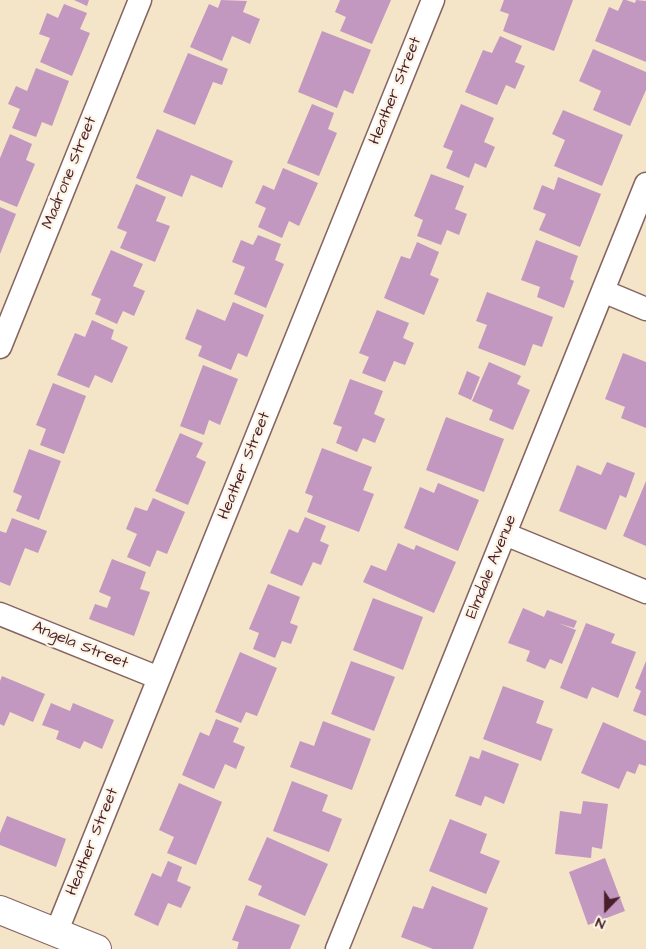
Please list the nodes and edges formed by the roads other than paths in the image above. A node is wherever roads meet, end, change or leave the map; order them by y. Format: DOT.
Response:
graph roads {
  1 [pos="140,0"];
  2 [pos="433,0"];
  3 [pos="646,184"];
  4 [pos="603,291"];
  5 [pos="646,309"];
  6 [pos="0,347"];
  7 [pos="505,534"];
  8 [pos="646,592"];
  9 [pos="0,614"];
  10 [pos="159,678"];
  11 [pos="0,910"];
  12 [pos="56,932"];
  13 [pos="97,949"];
  14 [pos="337,949"];
  1 -- 6 [label="street, Madrone Street"];
  2 -- 10 [label="street, Heather Street"];
  3 -- 4 [label="street, Elmdale Avenue"];
  4 -- 5 [label="street"];
  4 -- 7 [label="street, Elmdale Avenue"];
  7 -- 8 [label="street"];
  7 -- 14 [label="street, Elmdale Avenue"];
  9 -- 10 [label="street, Angela Street"];
  10 -- 12 [label="street, Heather Street"];
  11 -- 12 [label="main road"];
  12 -- 13 [label="main road"];
}
